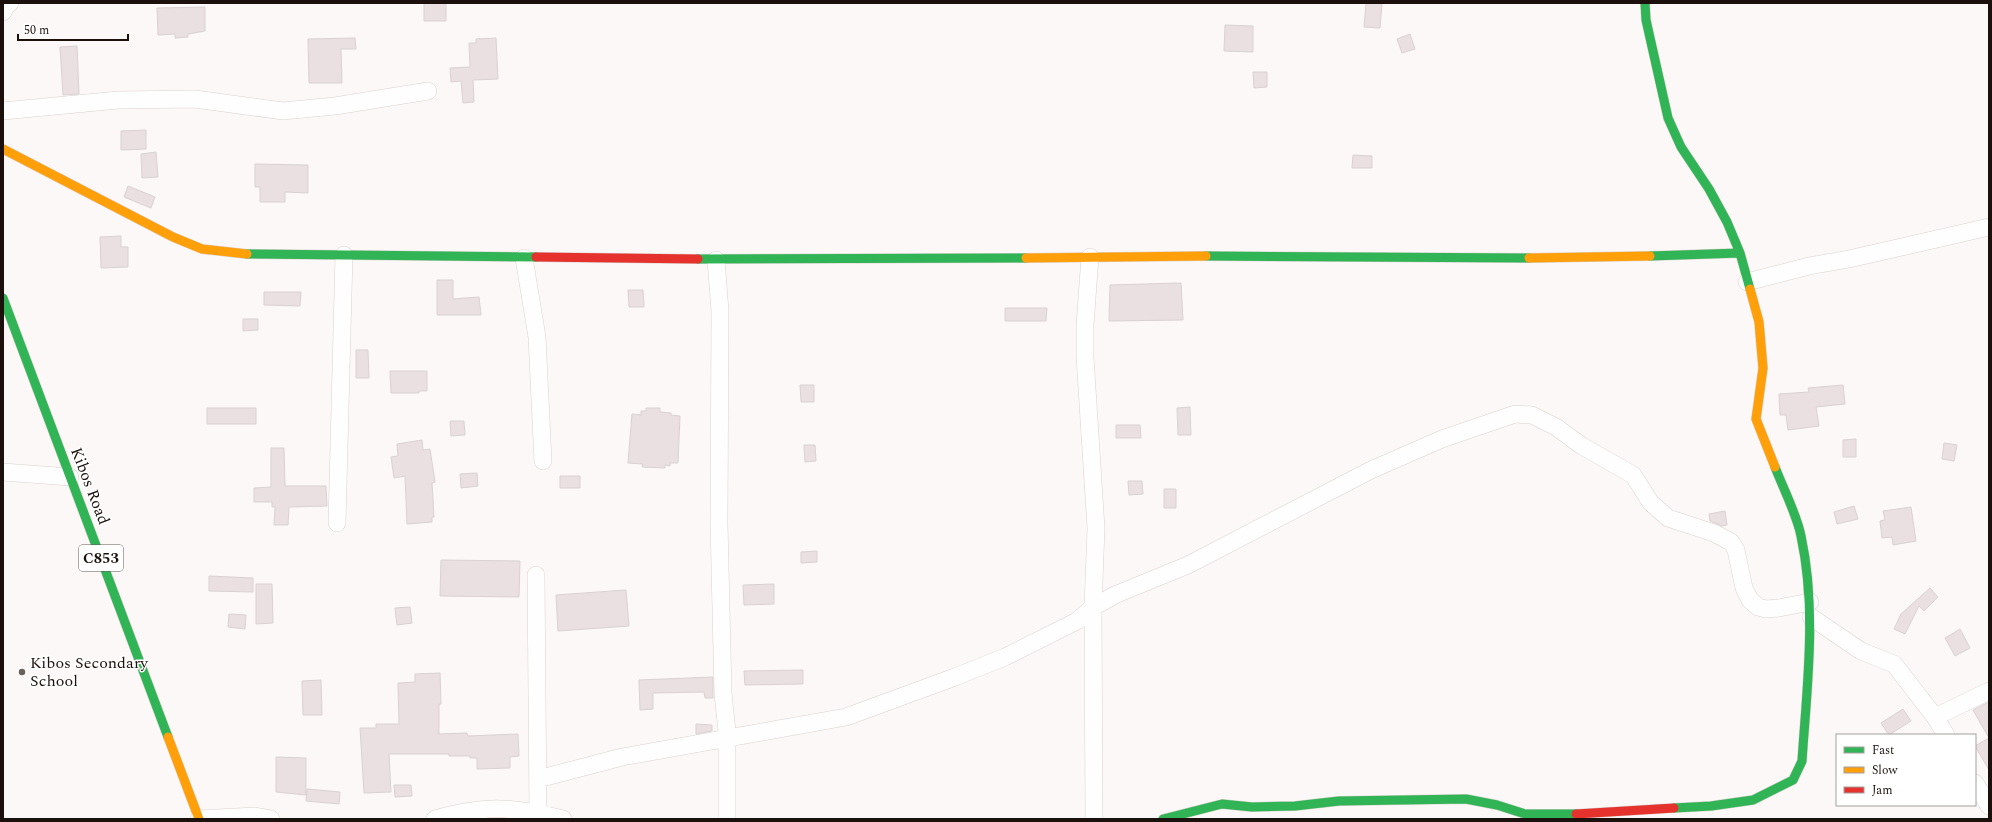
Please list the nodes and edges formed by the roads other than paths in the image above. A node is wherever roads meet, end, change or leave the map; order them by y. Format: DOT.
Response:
graph roads {
  1 [pos="10,3"];
  2 [pos="1644,3"];
  3 [pos="3,12"];
  4 [pos="428,91"];
  5 [pos="3,111"];
  6 [pos="3,149"];
  7 [pos="1989,227"];
  8 [pos="1740,253"];
  9 [pos="344,255"];
  10 [pos="1090,257"];
  11 [pos="524,258"];
  12 [pos="716,260"];
  13 [pos="1747,282"];
  14 [pos="3,298"];
  15 [pos="543,461"];
  16 [pos="3,472"];
  17 [pos="70,477"];
  18 [pos="337,522"];
  19 [pos="536,575"];
  20 [pos="1093,607"];
  21 [pos="1810,609"];
  22 [pos="1989,691"];
  23 [pos="1935,717"];
  24 [pos="1945,734"];
  25 [pos="726,738"];
  26 [pos="538,779"];
  27 [pos="1976,785"];
  28 [pos="1989,806"];
  29 [pos="538,813"];
  30 [pos="199,819"];
  31 [pos="271,819"];
  32 [pos="435,819"];
  33 [pos="563,819"];
  34 [pos="728,819"];
  35 [pos="1094,819"];
  36 [pos="1163,819"];
  1 -- 3 [label="street"];
  2 -- 8 [label="street"];
  4 -- 5 [label="street"];
  6 -- 9 [label="street"];
  7 -- 13 [label="street"];
  8 -- 10 [label="street"];
  8 -- 13 [label="street"];
  9 -- 11 [label="street"];
  9 -- 18 [label="street"];
  10 -- 12 [label="street"];
  10 -- 20 [label="street"];
  11 -- 12 [label="street"];
  11 -- 15 [label="street"];
  12 -- 25 [label="street"];
  13 -- 21 [label="street"];
  14 -- 17 [label="street, Kibos Road / C853"];
  16 -- 17 [label="street"];
  17 -- 30 [label="street, Kibos Road / C853"];
  19 -- 26 [label="street"];
  20 -- 21 [label="street"];
  20 -- 25 [label="street"];
  20 -- 35 [label="street"];
  21 -- 23 [label="street"];
  21 -- 36 [label="street"];
  22 -- 23 [label="street"];
  23 -- 24 [label="street"];
  25 -- 26 [label="street"];
  25 -- 34 [label="street"];
  26 -- 29 [label="street"];
  27 -- 28 [label="street"];
  29 -- 32 [label="street"];
  29 -- 33 [label="street"];
  30 -- 31 [label="street"];
}
